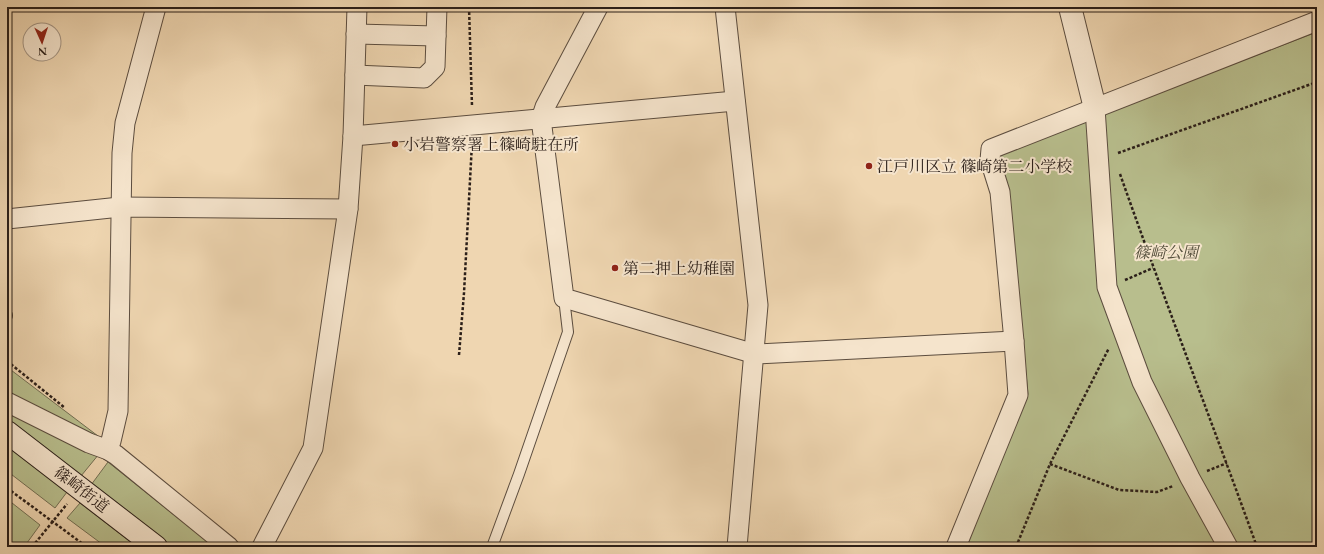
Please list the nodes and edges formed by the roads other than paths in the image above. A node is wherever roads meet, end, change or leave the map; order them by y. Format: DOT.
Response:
graph roads {
  1 [pos="156,7"];
  2 [pos="357,7"];
  3 [pos="437,7"];
  4 [pos="598,7"];
  5 [pos="725,7"];
  6 [pos="1070,7"];
  7 [pos="1317,21"];
  8 [pos="356,34"];
  9 [pos="436,36"];
  10 [pos="355,75"];
  11 [pos="735,100"];
  12 [pos="1095,108"];
  13 [pos="541,119"];
  14 [pos="354,136"];
  15 [pos="120,207"];
  16 [pos="348,209"];
  17 [pos="7,219"];
  18 [pos="564,298"];
  19 [pos="1014,341"];
  20 [pos="755,354"];
  21 [pos="7,402"];
  22 [pos="7,432"];
  23 [pos="108,450"];
  24 [pos="156,547"];
  25 [pos="229,547"];
  26 [pos="262,547"];
  27 [pos="492,547"];
  28 [pos="737,547"];
  29 [pos="956,547"];
  30 [pos="1228,547"];
  1 -- 15 [label="street"];
  2 -- 8 [label="street"];
  3 -- 9 [label="street"];
  4 -- 13 [label="street"];
  5 -- 11 [label="street"];
  6 -- 12 [label="main road"];
  7 -- 12 [label="street"];
  8 -- 9 [label="street"];
  8 -- 10 [label="street"];
  9 -- 10 [label="street"];
  10 -- 14 [label="street"];
  11 -- 13 [label="street"];
  11 -- 20 [label="street"];
  12 -- 19 [label="street"];
  12 -- 30 [label="street"];
  13 -- 14 [label="street"];
  13 -- 18 [label="street"];
  14 -- 16 [label="street"];
  15 -- 16 [label="street"];
  15 -- 17 [label="street"];
  15 -- 23 [label="street"];
  16 -- 26 [label="street"];
  18 -- 20 [label="street"];
  18 -- 27 [label="lane"];
  19 -- 20 [label="street"];
  19 -- 29 [label="street"];
  20 -- 28 [label="street"];
  21 -- 23 [label="street"];
  22 -- 24 [label="main road, 篠崎街道"];
  23 -- 25 [label="street"];
}
